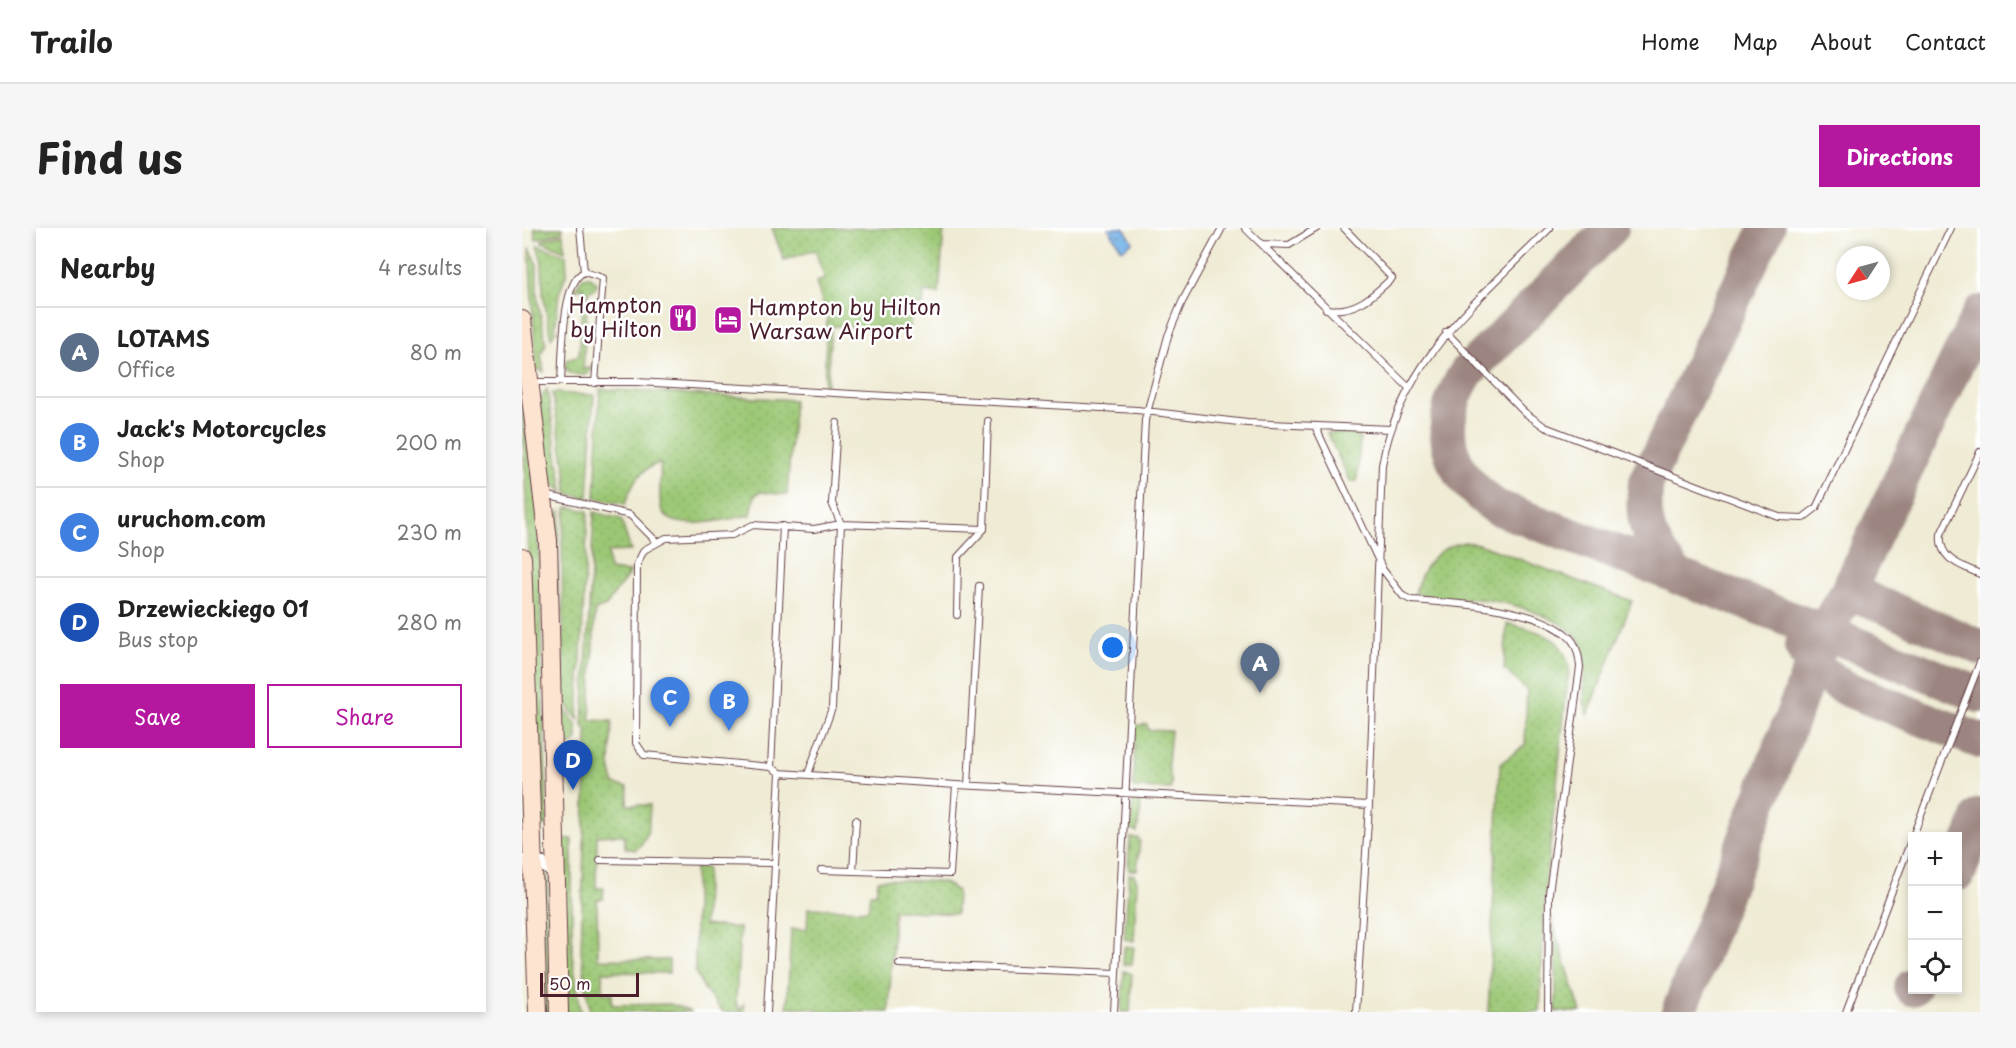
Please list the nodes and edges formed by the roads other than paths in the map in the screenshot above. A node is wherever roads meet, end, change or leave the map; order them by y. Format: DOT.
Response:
graph roads {
  1 [pos="580,228"];
  2 [pos="1222,228"];
  3 [pos="1245,228"];
  4 [pos="1317,228"];
  5 [pos="1344,228"];
  6 [pos="1550,228"];
  7 [pos="1951,228"];
  8 [pos="1261,244"];
  9 [pos="584,272"];
  10 [pos="1326,309"];
  11 [pos="522,320"];
  12 [pos="1446,332"];
  13 [pos="561,381"];
  14 [pos="526,382"];
  15 [pos="595,383"];
  16 [pos="1408,387"];
  17 [pos="1147,411"];
  18 [pos="988,421"];
  19 [pos="837,423"];
  20 [pos="1315,426"];
  21 [pos="1391,429"];
  22 [pos="1980,452"];
  23 [pos="544,495"];
  24 [pos="841,524"];
  25 [pos="783,526"];
  26 [pos="984,529"];
  27 [pos="656,541"];
  28 [pos="522,557"];
  29 [pos="1380,563"];
  30 [pos="1980,574"];
  31 [pos="979,586"];
  32 [pos="957,615"];
  33 [pos="1980,662"];
  34 [pos="524,693"];
  35 [pos="771,767"];
  36 [pos="780,772"];
  37 [pos="808,774"];
  38 [pos="956,785"];
  39 [pos="968,785"];
  40 [pos="1125,794"];
  41 [pos="1369,805"];
  42 [pos="856,820"];
  43 [pos="1915,832"];
  44 [pos="1908,850"];
  45 [pos="527,860"];
  46 [pos="600,860"];
  47 [pos="775,863"];
  48 [pos="821,870"];
  49 [pos="853,871"];
  50 [pos="556,874"];
  51 [pos="899,964"];
  52 [pos="1116,973"];
  53 [pos="538,1012"];
  54 [pos="559,1012"];
  55 [pos="767,1012"];
  56 [pos="1114,1012"];
  57 [pos="1356,1012"];
  58 [pos="1548,1012"];
  59 [pos="1846,1012"];
  1 -- 9 [label="lane"];
  2 -- 17 [label="lane"];
  3 -- 8 [label="lane"];
  4 -- 8 [label="lane"];
  5 -- 10 [label="lane"];
  6 -- 12 [label="lane"];
  7 -- 12 [label="lane"];
  8 -- 10 [label="lane"];
  9 -- 13 [label="lane"];
  9 -- 15 [label="lane"];
  10 -- 16 [label="lane"];
  11 -- 14 [label="street"];
  12 -- 16 [label="lane"];
  13 -- 14 [label="lane"];
  13 -- 15 [label="lane"];
  14 -- 23 [label="street"];
  15 -- 17 [label="lane"];
  16 -- 21 [label="lane"];
  17 -- 20 [label="lane"];
  17 -- 40 [label="lane"];
  18 -- 26 [label="lane"];
  19 -- 24 [label="lane"];
  20 -- 21 [label="lane"];
  20 -- 29 [label="lane"];
  21 -- 29 [label="lane"];
  22 -- 30 [label="lane"];
  23 -- 27 [label="lane"];
  23 -- 50 [label="street"];
  24 -- 25 [label="lane"];
  24 -- 26 [label="lane"];
  24 -- 37 [label="lane"];
  25 -- 27 [label="lane"];
  25 -- 35 [label="lane"];
  26 -- 32 [label="lane"];
  27 -- 35 [label="lane"];
  28 -- 34 [label="street"];
  29 -- 41 [label="lane"];
  29 -- 58 [label="lane"];
  31 -- 39 [label="lane"];
  33 -- 43 [label="lane"];
  34 -- 45 [label="street"];
  35 -- 36 [label="lane"];
  36 -- 37 [label="lane"];
  36 -- 47 [label="lane"];
  37 -- 38 [label="lane"];
  38 -- 39 [label="lane"];
  38 -- 49 [label="lane"];
  39 -- 40 [label="lane"];
  40 -- 41 [label="lane"];
  40 -- 52 [label="lane"];
  41 -- 57 [label="lane"];
  42 -- 49 [label="lane"];
  44 -- 59 [label="lane"];
  45 -- 50 [label="street"];
  45 -- 53 [label="street"];
  46 -- 47 [label="lane"];
  47 -- 55 [label="lane"];
  48 -- 49 [label="lane"];
  50 -- 54 [label="street"];
  51 -- 52 [label="lane"];
  52 -- 56 [label="lane"];
}
